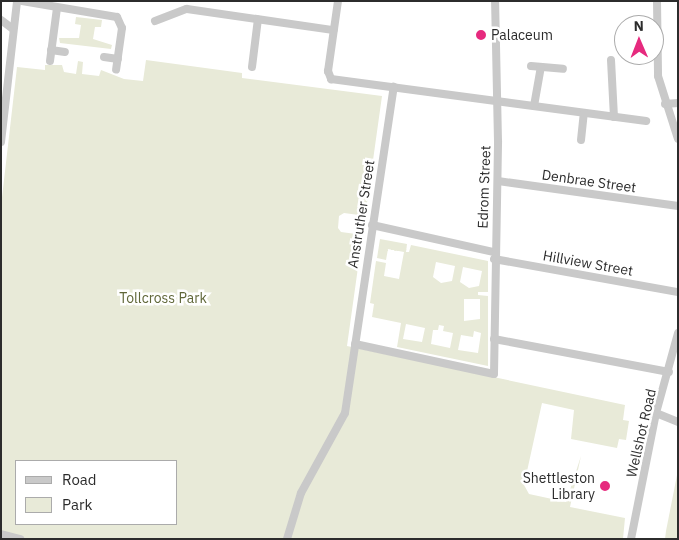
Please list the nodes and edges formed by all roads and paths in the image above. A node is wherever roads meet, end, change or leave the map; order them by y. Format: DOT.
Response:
graph roads {
  1 [pos="17,1"];
  2 [pos="22,1"];
  3 [pos="338,1"];
  4 [pos="495,1"];
  5 [pos="657,1"];
  6 [pos="57,8"];
  7 [pos="258,19"];
  8 [pos="1,20"];
  9 [pos="155,21"];
  10 [pos="13,29"];
  11 [pos="333,30"];
  12 [pos="51,50"];
  13 [pos="65,52"];
  14 [pos="104,57"];
  15 [pos="118,59"];
  16 [pos="611,60"];
  17 [pos="50,61"];
  18 [pos="531,66"];
  19 [pos="252,67"];
  20 [pos="541,68"];
  21 [pos="563,69"];
  22 [pos="116,70"];
  23 [pos="394,87"];
  24 [pos="678,102"];
  25 [pos="497,103"];
  26 [pos="665,104"];
  27 [pos="534,106"];
  28 [pos="584,113"];
  29 [pos="614,117"];
  30 [pos="646,121"];
  31 [pos="678,139"];
  32 [pos="581,140"];
  33 [pos="1,142"];
  34 [pos="498,182"];
  35 [pos="678,206"];
  36 [pos="372,225"];
  37 [pos="494,256"];
  38 [pos="678,292"];
  39 [pos="678,333"];
  40 [pos="494,339"];
  41 [pos="355,344"];
  42 [pos="669,372"];
  43 [pos="656,413"];
  44 [pos="678,422"];
  45 [pos="1,534"];
  46 [pos="20,539"];
  47 [pos="287,539"];
  48 [pos="631,539"];
  1 -- 10 [label="street"];
  2 -- 6 [label="street"];
  3 -- 11 [label="street"];
  4 -- 25 [label="street, Edrom Street"];
  5 -- 26 [label="street"];
  6 -- 12 [label="street"];
  6 -- 15 [label="street"];
  7 -- 9 [label="street"];
  7 -- 11 [label="street"];
  7 -- 19 [label="street"];
  8 -- 10 [label="street"];
  10 -- 33 [label="street"];
  11 -- 23 [label="street"];
  12 -- 13 [label="street"];
  12 -- 17 [label="street"];
  14 -- 15 [label="street"];
  15 -- 22 [label="street"];
  16 -- 29 [label="street"];
  18 -- 20 [label="street"];
  20 -- 21 [label="street"];
  20 -- 27 [label="street"];
  23 -- 25 [label="street"];
  23 -- 36 [label="street, Anstruther Street"];
  24 -- 26 [label="street"];
  25 -- 27 [label="street"];
  25 -- 34 [label="street, Edrom Street"];
  26 -- 31 [label="street"];
  27 -- 28 [label="street"];
  28 -- 29 [label="street"];
  28 -- 32 [label="street"];
  29 -- 30 [label="street"];
  34 -- 35 [label="street, Denbrae Street"];
  34 -- 37 [label="street, Edrom Street"];
  36 -- 37 [label="street, Hillview Street"];
  36 -- 41 [label="street, Anstruther Street"];
  37 -- 38 [label="street, Hillview Street"];
  37 -- 40 [label="street, Edrom Street"];
  39 -- 42 [label="street, Wellshot Road"];
  40 -- 41 [label="street, Edrom Street"];
  40 -- 42 [label="street"];
  41 -- 47 [label="street, Anstruther Street"];
  42 -- 43 [label="street, Wellshot Road"];
  43 -- 44 [label="street"];
  43 -- 48 [label="street, Wellshot Road"];
  45 -- 46 [label="street"];
}
